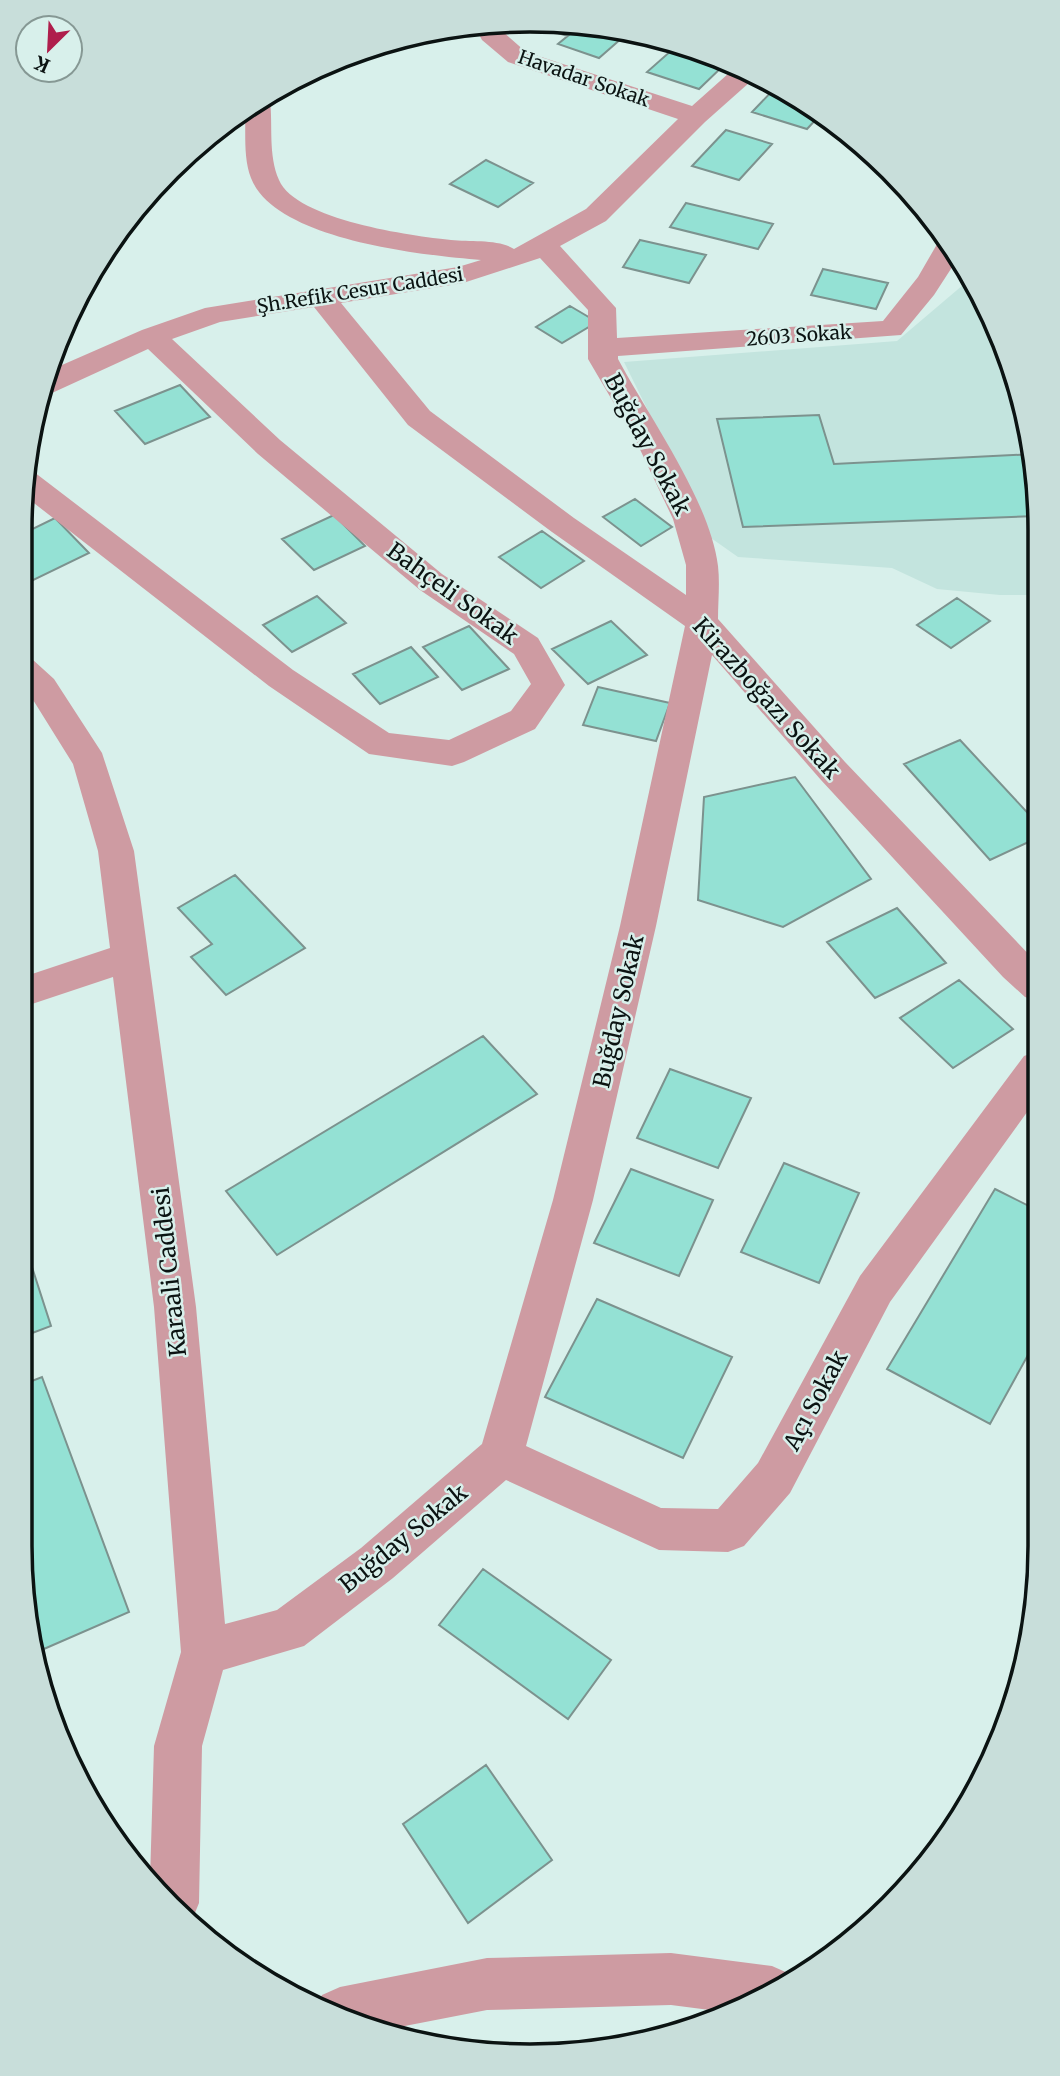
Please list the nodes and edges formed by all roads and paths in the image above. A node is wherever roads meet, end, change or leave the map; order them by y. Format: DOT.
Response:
graph roads {
  1 [pos="490,34"];
  2 [pos="739,78"];
  3 [pos="258,113"];
  4 [pos="696,116"];
  5 [pos="533,250"];
  6 [pos="945,255"];
  7 [pos="320,296"];
  8 [pos="152,336"];
  9 [pos="603,348"];
  10 [pos="55,380"];
  11 [pos="34,488"];
  12 [pos="702,622"];
  13 [pos="32,677"];
  14 [pos="131,956"];
  15 [pos="1028,977"];
  16 [pos="32,989"];
  17 [pos="1028,1081"];
  18 [pos="500,1457"];
  19 [pos="204,1652"];
  20 [pos="174,1894"];
  21 [pos="756,1990"];
  22 [pos="350,2011"];
  1 -- 4 [label="street, Havadar Sokak"];
  2 -- 4 [label="street, Şh.Refik Cesur Caddesi"];
  3 -- 5 [label="street"];
  4 -- 5 [label="street, Şh.Refik Cesur Caddesi"];
  5 -- 7 [label="street, Şh.Refik Cesur Caddesi"];
  5 -- 9 [label="street, Buğday Sokak"];
  6 -- 9 [label="street, 2603 Sokak"];
  7 -- 8 [label="street, Şh.Refik Cesur Caddesi"];
  7 -- 12 [label="street, Kirazboğazı Sokak"];
  8 -- 10 [label="street, Şh.Refik Cesur Caddesi"];
  8 -- 11 [label="street, Bahçeli Sokak"];
  9 -- 12 [label="street, Buğday Sokak"];
  12 -- 15 [label="street, Kirazboğazı Sokak"];
  12 -- 18 [label="street, Buğday Sokak"];
  13 -- 14 [label="street, Karaali Caddesi"];
  14 -- 16 [label="street"];
  14 -- 19 [label="street, Karaali Caddesi"];
  17 -- 18 [label="street, Açı Sokak"];
  18 -- 19 [label="street, Buğday Sokak"];
  19 -- 20 [label="street, Karaali Caddesi"];
  21 -- 22 [label="street"];
}
